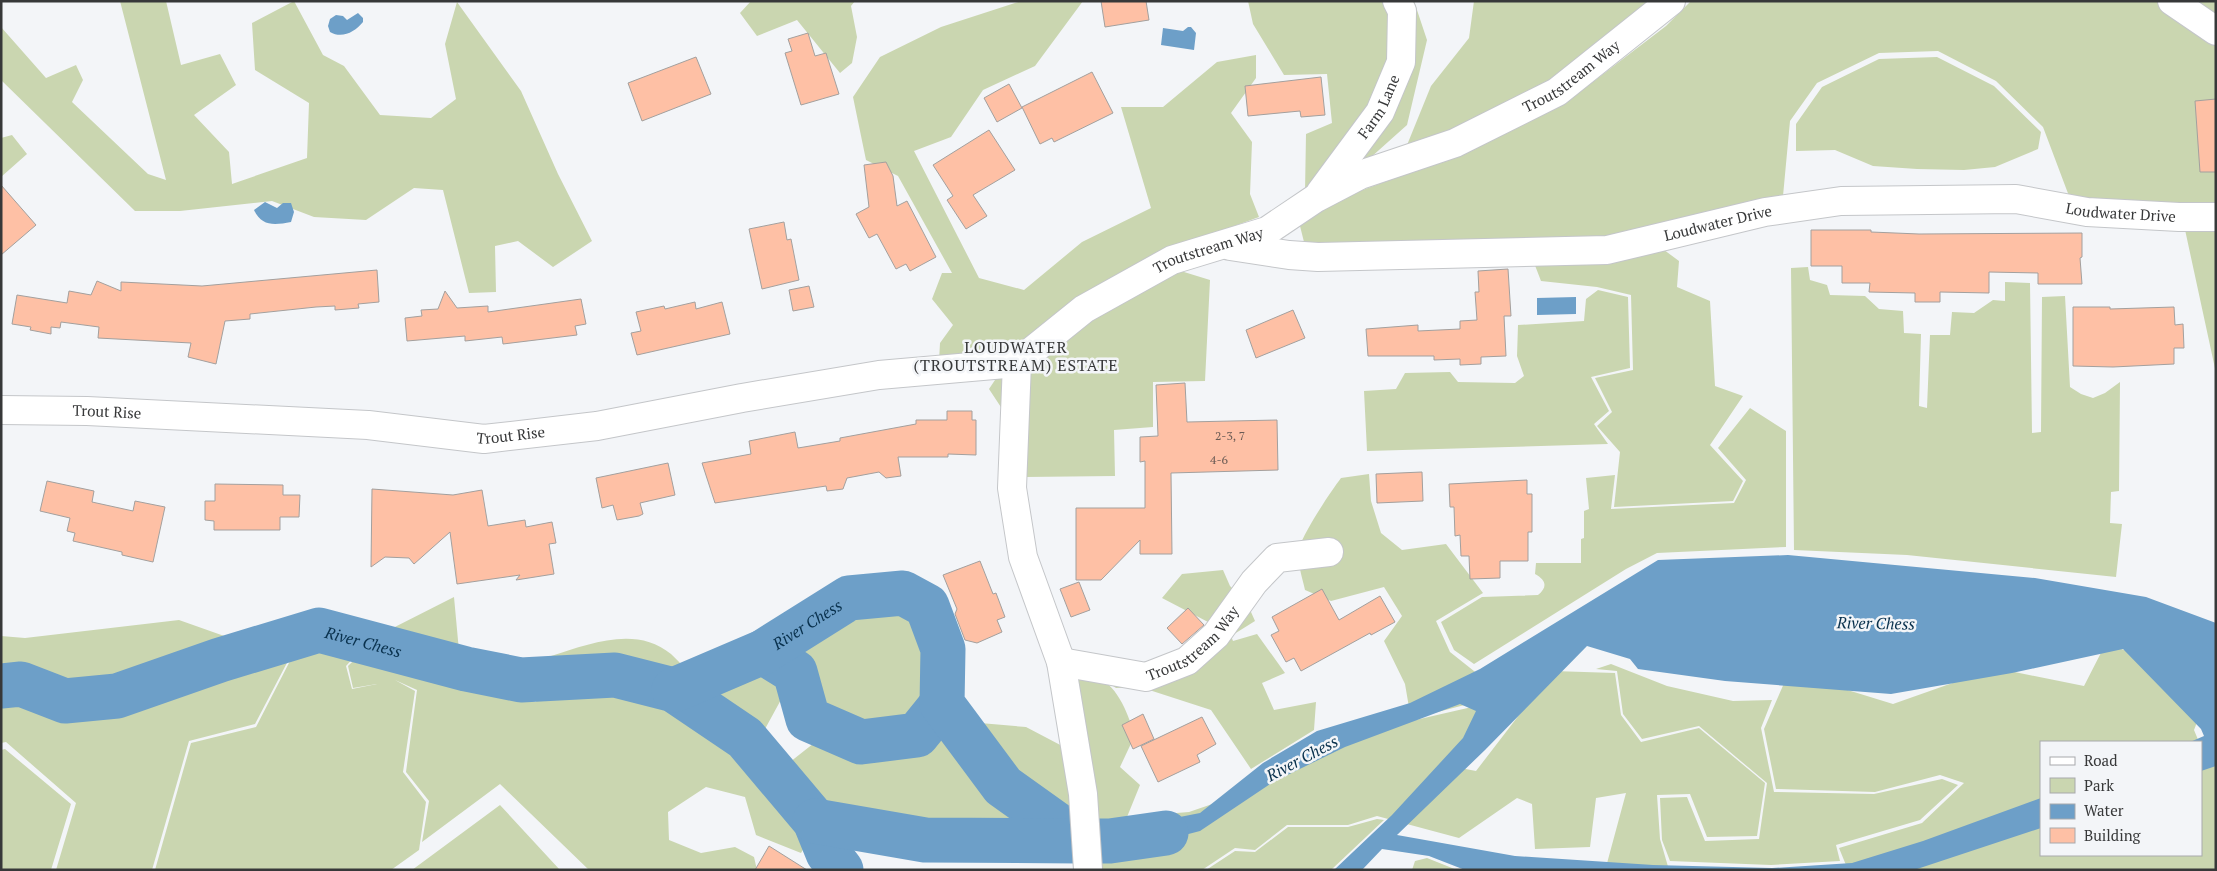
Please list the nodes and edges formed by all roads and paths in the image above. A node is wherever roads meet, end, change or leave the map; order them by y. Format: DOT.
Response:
graph roads {
  1 [pos="1397,1"];
  2 [pos="1671,1"];
  3 [pos="2172,1"];
  4 [pos="2216,31"];
  5 [pos="1316,198"];
  6 [pos="2216,217"];
  7 [pos="1222,245"];
  8 [pos="1017,363"];
  9 [pos="1,410"];
  10 [pos="1329,552"];
  11 [pos="1061,662"];
  12 [pos="1088,866"];
  1 -- 5 [label="street, Farm Lane"];
  2 -- 5 [label="street, Troutstream Way"];
  3 -- 4 [label="street"];
  5 -- 7 [label="street, Troutstream Way"];
  6 -- 7 [label="street, Loudwater Drive"];
  7 -- 8 [label="street, Troutstream Way"];
  8 -- 9 [label="street, Trout Rise"];
  8 -- 11 [label="street"];
  10 -- 11 [label="street, Troutstream Way"];
  11 -- 12 [label="street"];
}
